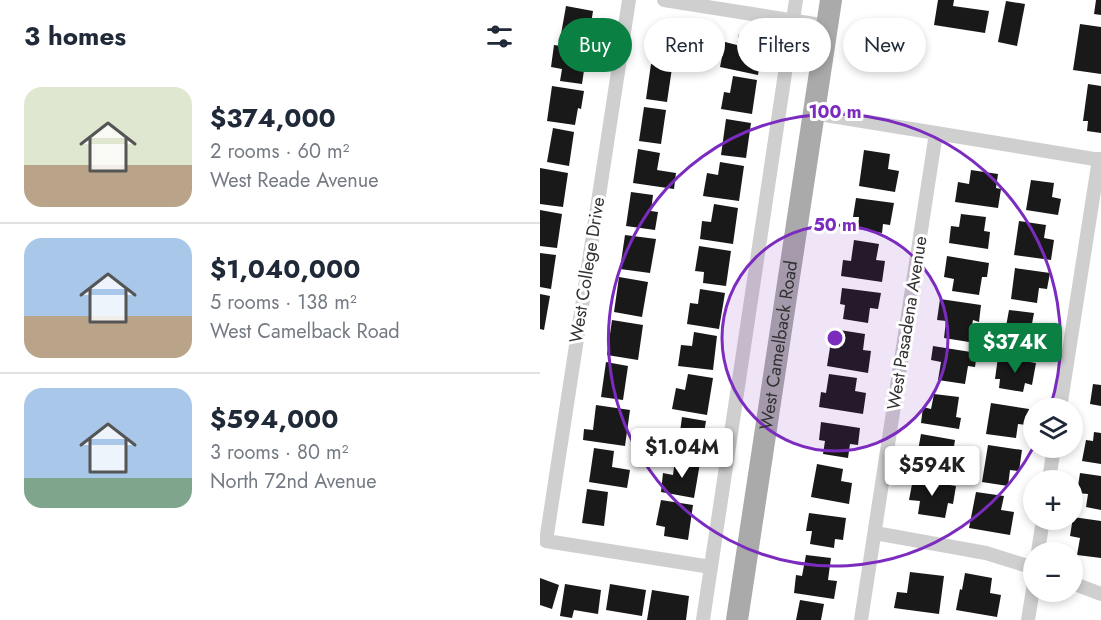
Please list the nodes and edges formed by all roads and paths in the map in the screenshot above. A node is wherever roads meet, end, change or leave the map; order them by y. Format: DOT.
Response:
graph roads {
  1 [pos="629,0"];
  2 [pos="664,0"];
  3 [pos="796,0"];
  4 [pos="831,0"];
  5 [pos="775,18"];
  6 [pos="794,18"];
  7 [pos="828,18"];
  8 [pos="786,72"];
  9 [pos="820,72"];
  10 [pos="813,113"];
  11 [pos="936,134"];
  12 [pos="1100,159"];
  13 [pos="1062,398"];
  14 [pos="875,533"];
  15 [pos="1023,565"];
  16 [pos="711,567"];
  17 [pos="1083,587"];
  18 [pos="1101,594"];
  19 [pos="1031,602"];
  20 [pos="703,620"];
  21 [pos="737,620"];
  22 [pos="861,620"];
  23 [pos="1028,620"];
  1 -- 16 [label="street, West College Drive"];
  2 -- 5 [label="street"];
  3 -- 6 [label="street, West Camelback Road"];
  4 -- 7 [label="main road, West Camelback Road"];
  8 -- 16 [label="street, West Camelback Road"];
  9 -- 10 [label="main road, West Camelback Road"];
  10 -- 11 [label="street"];
  10 -- 21 [label="main road, West Camelback Road"];
  11 -- 12 [label="street"];
  11 -- 14 [label="street, West Pasadena Avenue"];
  12 -- 13 [label="street"];
  14 -- 15 [label="street"];
  14 -- 22 [label="street, West Pasadena Avenue"];
  16 -- 20 [label="street, West Camelback Road"];
  17 -- 18 [label="street"];
  19 -- 23 [label="street"];
}
